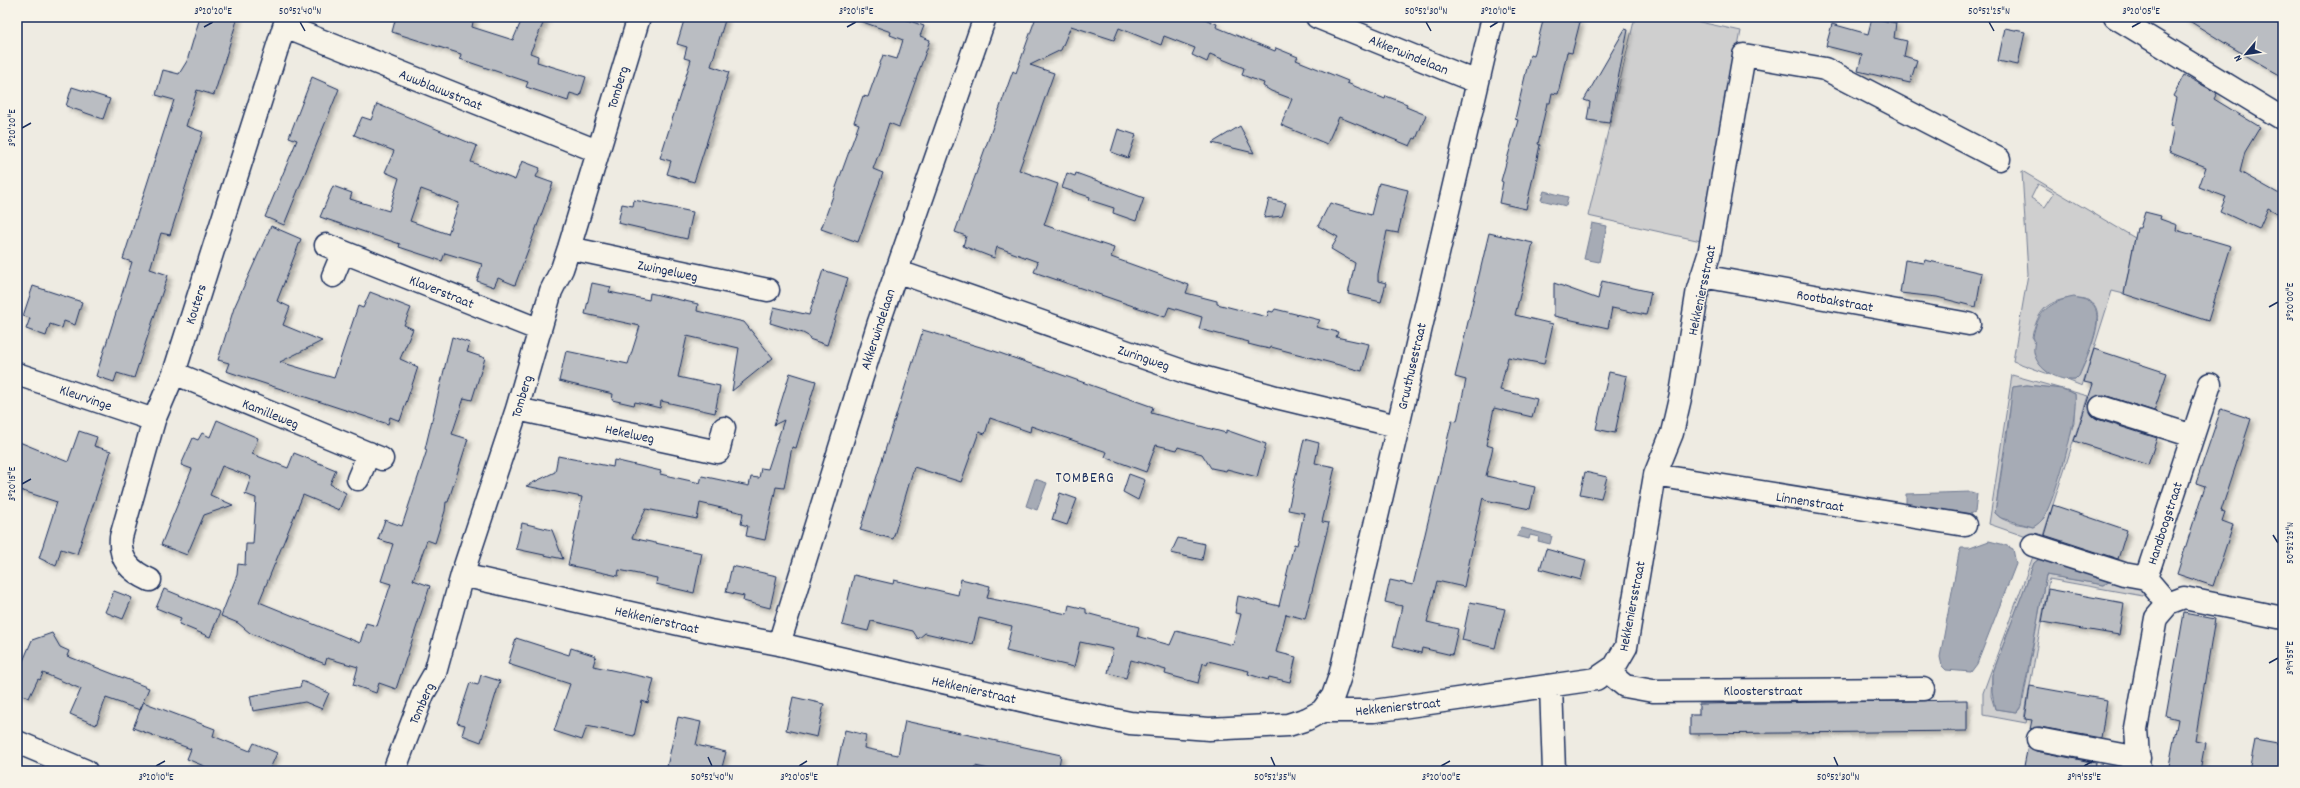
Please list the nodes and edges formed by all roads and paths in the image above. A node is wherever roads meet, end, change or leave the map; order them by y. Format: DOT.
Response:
graph roads {
  1 [pos="638,17"];
  2 [pos="984,17"];
  3 [pos="1317,17"];
  4 [pos="1493,17"];
  5 [pos="2115,17"];
  6 [pos="286,22"];
  7 [pos="1478,82"];
  8 [pos="2283,119"];
  9 [pos="598,151"];
  10 [pos="1999,159"];
  11 [pos="569,248"];
  12 [pos="896,271"];
  13 [pos="334,276"];
  14 [pos="1702,276"];
  15 [pos="768,290"];
  16 [pos="1969,324"];
  17 [pos="540,330"];
  18 [pos="174,373"];
  19 [pos="17,374"];
  20 [pos="2210,384"];
  21 [pos="2102,407"];
  22 [pos="517,409"];
  23 [pos="154,420"];
  24 [pos="1397,426"];
  25 [pos="724,428"];
  26 [pos="2193,436"];
  27 [pos="1655,475"];
  28 [pos="358,479"];
  29 [pos="1965,525"];
  30 [pos="2033,545"];
  31 [pos="462,575"];
  32 [pos="2146,578"];
  33 [pos="150,580"];
  34 [pos="2168,604"];
  35 [pos="2283,618"];
  36 [pos="778,644"];
  37 [pos="1608,672"];
  38 [pos="1551,686"];
  39 [pos="1923,689"];
  40 [pos="1490,694"];
  41 [pos="1322,711"];
  42 [pos="2038,739"];
  43 [pos="17,742"];
  44 [pos="2139,765"];
  45 [pos="86,771"];
  46 [pos="394,771"];
  47 [pos="1554,771"];
  1 -- 9 [label="street, Tomberg"];
  2 -- 12 [label="street, Akkerwindelaan"];
  3 -- 7 [label="street, Akkerwindelaan"];
  4 -- 7 [label="street, Gruuthusestraat"];
  5 -- 8 [label="street"];
  6 -- 9 [label="street, Auwblauwstraat"];
  6 -- 18 [label="street, Kouters"];
  7 -- 24 [label="street, Gruuthusestraat"];
  9 -- 11 [label="street, Tomberg"];
  10 -- 14 [label="street, Hekkeniersstraat"];
  11 -- 15 [label="street, Zwingelweg"];
  11 -- 17 [label="street, Tomberg"];
  12 -- 24 [label="street, Zuringweg"];
  12 -- 36 [label="street, Akkerwindelaan"];
  13 -- 17 [label="street, Klaverstraat"];
  14 -- 16 [label="street, Rootbakstraat"];
  14 -- 27 [label="street, Hekkeniersstraat"];
  17 -- 22 [label="street, Tomberg"];
  18 -- 23 [label="street, Kouters"];
  18 -- 28 [label="street, Kamilleweg"];
  19 -- 23 [label="street, Kleurvinge"];
  20 -- 26 [label="street, Handboogstraat"];
  21 -- 26 [label="street"];
  22 -- 25 [label="street, Hekelweg"];
  22 -- 31 [label="street, Tomberg"];
  23 -- 33 [label="street, Kouters"];
  24 -- 41 [label="street, Gruuthusestraat"];
  26 -- 32 [label="street, Handboogstraat"];
  27 -- 29 [label="street, Linnenstraat"];
  27 -- 37 [label="street, Hekkeniersstraat"];
  30 -- 32 [label="street"];
  31 -- 36 [label="street, Hekkenierstraat"];
  31 -- 46 [label="street, Tomberg"];
  32 -- 34 [label="street, Handboogstraat"];
  34 -- 35 [label="street"];
  34 -- 44 [label="street"];
  36 -- 41 [label="street, Hekkenierstraat"];
  37 -- 38 [label="street, Hekkeniersstraat"];
  37 -- 39 [label="street, Kloosterstraat"];
  38 -- 40 [label="street, Hekkeniersstraat"];
  38 -- 47 [label="street"];
  40 -- 41 [label="street, Hekkenierstraat"];
  42 -- 44 [label="street"];
  43 -- 45 [label="street"];
}
